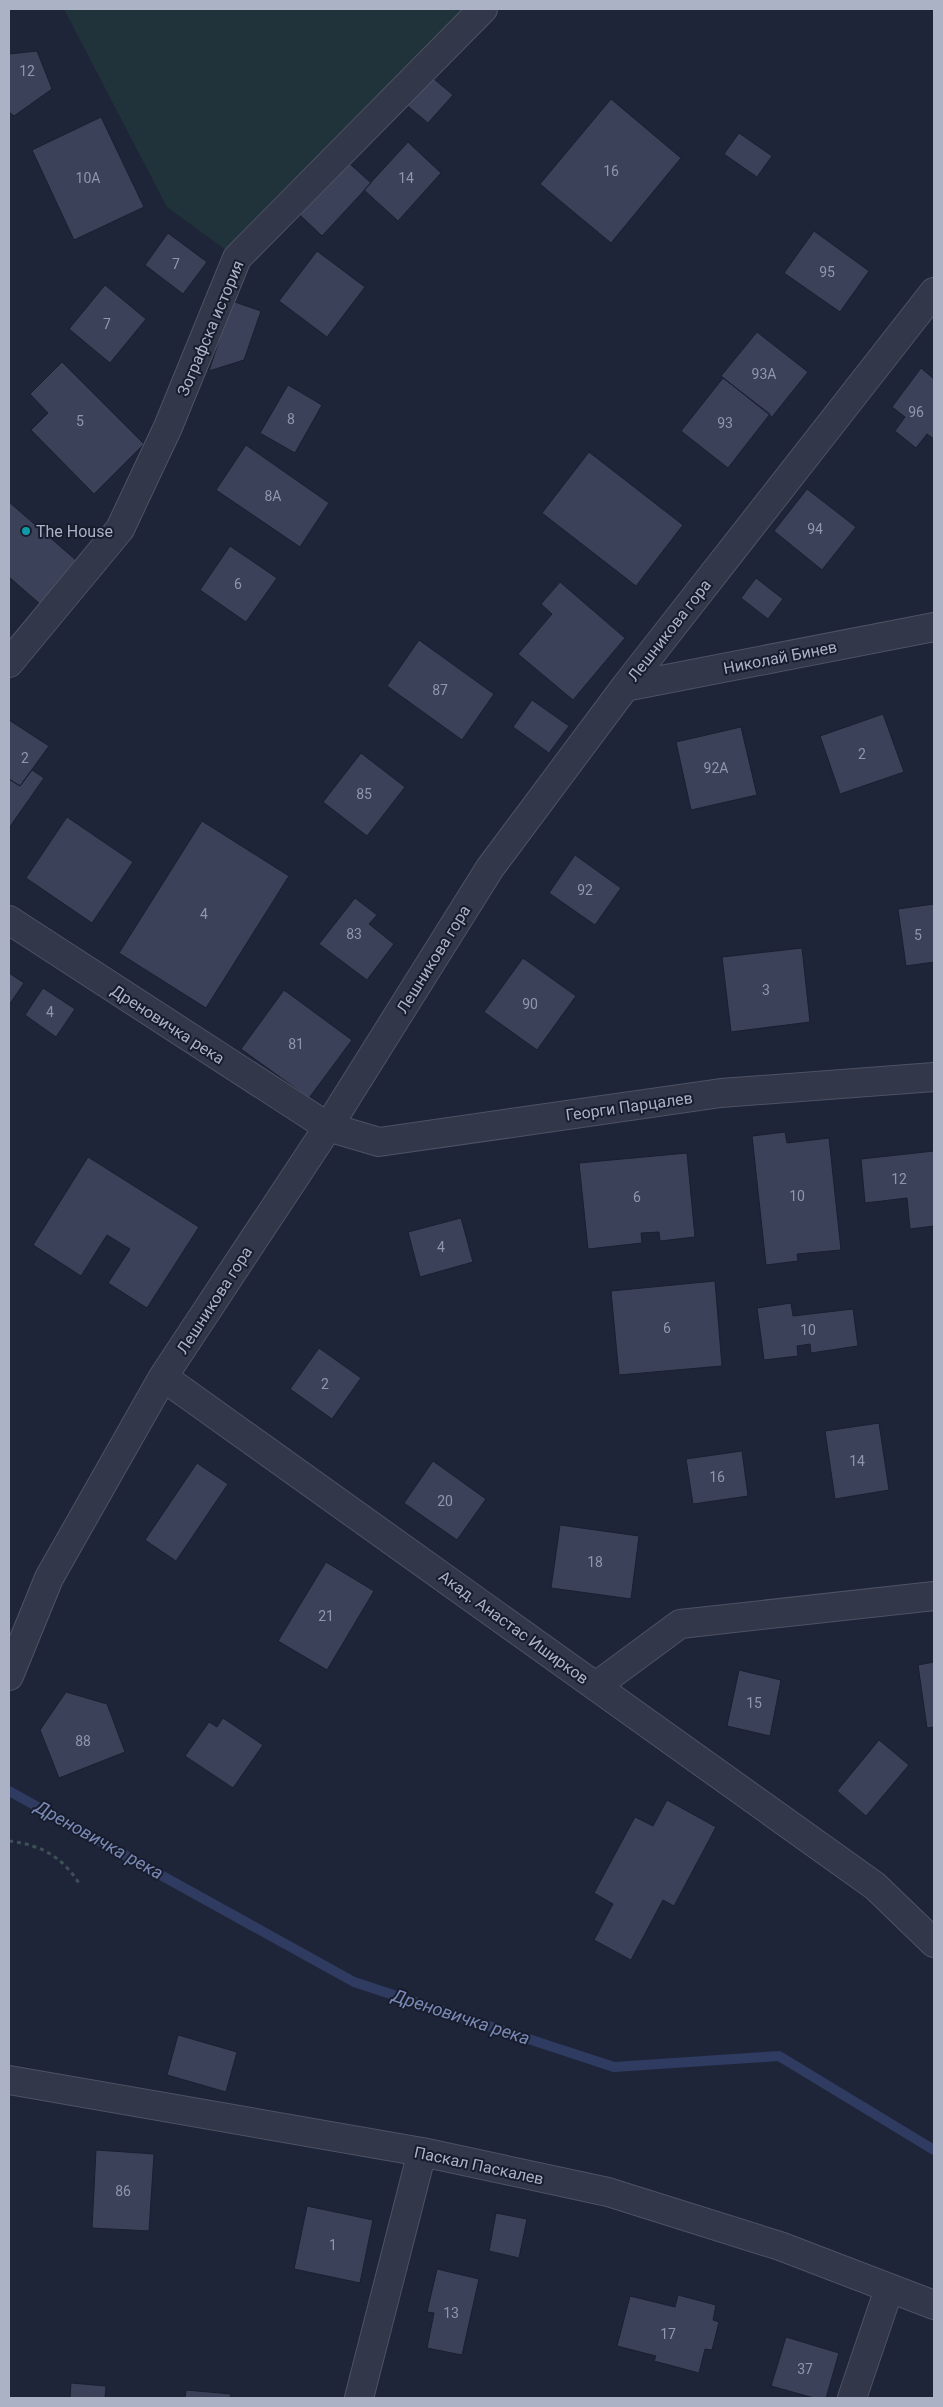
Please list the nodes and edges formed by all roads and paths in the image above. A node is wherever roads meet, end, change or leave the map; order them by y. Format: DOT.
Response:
graph roads {
  1 [pos="483,9"];
  2 [pos="934,292"];
  3 [pos="934,628"];
  4 [pos="9,664"];
  5 [pos="625,686"];
  6 [pos="9,920"];
  7 [pos="934,1077"];
  8 [pos="328,1127"];
  9 [pos="164,1377"];
  10 [pos="934,1596"];
  11 [pos="9,1676"];
  12 [pos="596,1686"];
  13 [pos="9,1841"];
  14 [pos="79,1883"];
  15 [pos="934,1943"];
  16 [pos="9,2080"];
  17 [pos="422,2152"];
  18 [pos="889,2289"];
  19 [pos="934,2305"];
  20 [pos="360,2398"];
  21 [pos="852,2398"];
  1 -- 4 [label="street, Зографска история"];
  2 -- 5 [label="street, Лешникова гора"];
  3 -- 5 [label="street, Николай Бинев"];
  5 -- 8 [label="street, Лешникова гора"];
  6 -- 8 [label="street, Дреновичка река"];
  7 -- 8 [label="street, Георги Парцалев"];
  8 -- 9 [label="street, Лешникова гора"];
  9 -- 11 [label="street, Лешникова гора"];
  9 -- 12 [label="street, Акад. Анастас Иширков"];
  10 -- 12 [label="street, Акад. Анастас Иширков"];
  12 -- 15 [label="street"];
  13 -- 14 [label="path"];
  16 -- 17 [label="street, Паскал Паскалев"];
  17 -- 18 [label="street, Паскал Паскалев"];
  17 -- 20 [label="street"];
  18 -- 19 [label="street, Паскал Паскалев"];
  18 -- 21 [label="street"];
}
